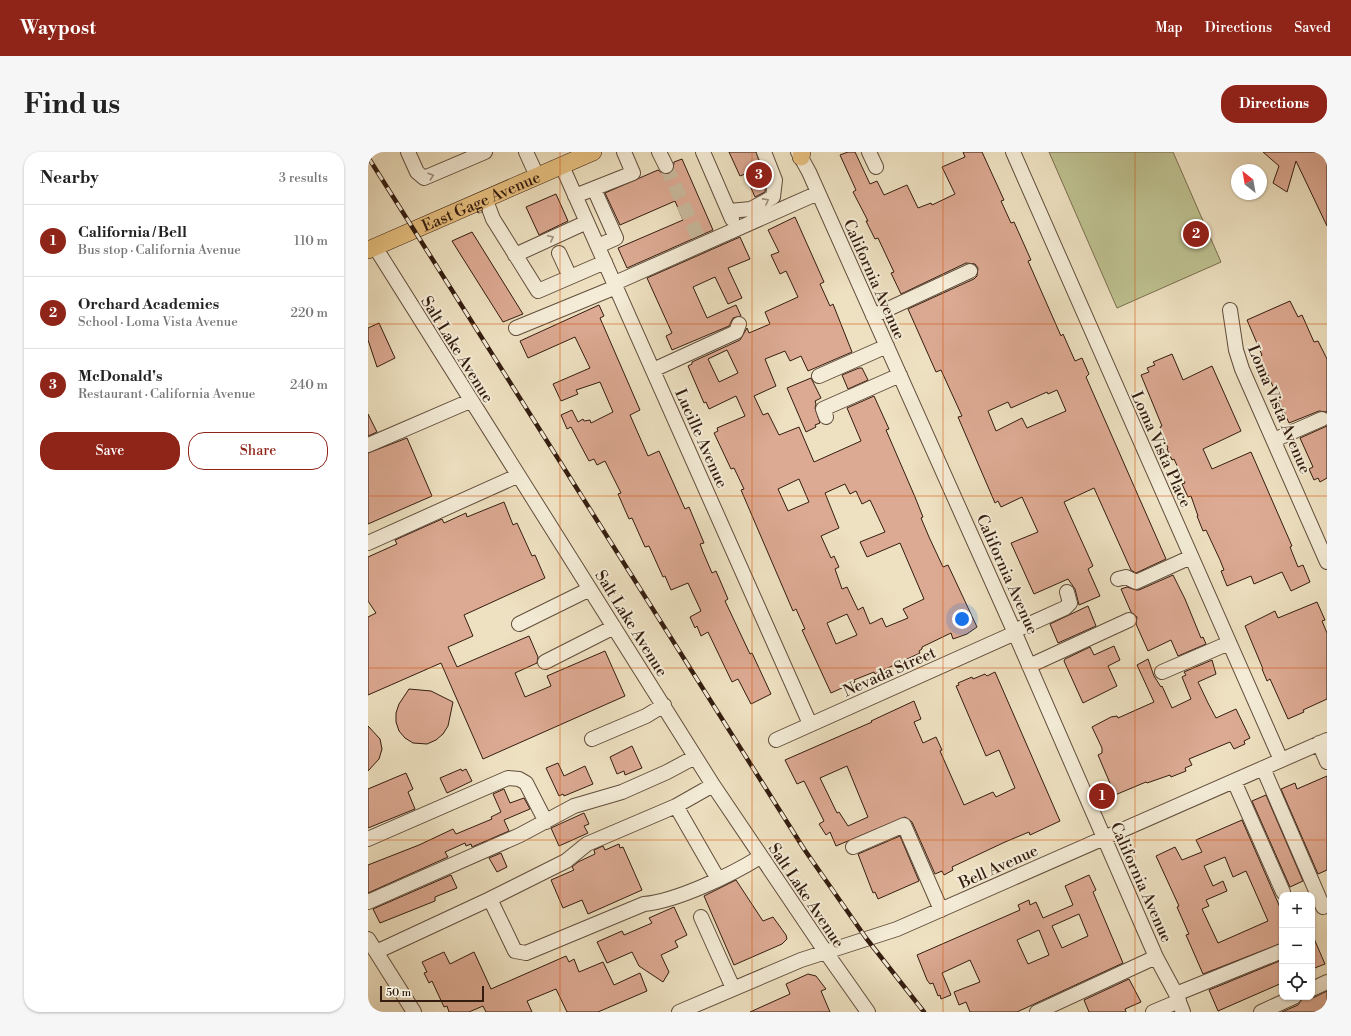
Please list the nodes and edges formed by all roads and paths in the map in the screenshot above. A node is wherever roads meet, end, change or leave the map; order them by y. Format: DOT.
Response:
graph roads {
  1 [pos="408,152"];
  2 [pos="485,152"];
  3 [pos="526,152"];
  4 [pos="593,152"];
  5 [pos="624,152"];
  6 [pos="659,152"];
  7 [pos="702,152"];
  8 [pos="764,152"];
  9 [pos="869,152"];
  10 [pos="1013,152"];
  11 [pos="803,153"];
  12 [pos="562,166"];
  13 [pos="666,166"];
  14 [pos="876,167"];
  15 [pos="537,176"];
  16 [pos="594,189"];
  17 [pos="818,193"];
  18 [pos="575,196"];
  19 [pos="486,198"];
  20 [pos="729,211"];
  21 [pos="587,222"];
  22 [pos="737,229"];
  23 [pos="598,246"];
  24 [pos="371,249"];
  25 [pos="559,253"];
  26 [pos="515,255"];
  27 [pos="605,262"];
  28 [pos="970,271"];
  29 [pos="570,277"];
  30 [pos="615,285"];
  31 [pos="1230,310"];
  32 [pos="873,316"];
  33 [pos="739,324"];
  34 [pos="516,328"];
  35 [pos="887,346"];
  36 [pos="653,370"];
  37 [pos="900,375"];
  38 [pos="819,376"];
  39 [pos="470,401"];
  40 [pos="826,417"];
  41 [pos="1322,419"];
  42 [pos="1274,440"];
  43 [pos="368,445"];
  44 [pos="517,476"];
  45 [pos="368,543"];
  46 [pos="1191,557"];
  47 [pos="1327,562"];
  48 [pos="1118,579"];
  49 [pos="590,589"];
  50 [pos="1067,592"];
  51 [pos="1129,620"];
  52 [pos="519,624"];
  53 [pos="614,627"];
  54 [pos="1015,632"];
  55 [pos="1229,643"];
  56 [pos="545,662"];
  57 [pos="1029,666"];
  58 [pos="1162,672"];
  59 [pos="664,705"];
  60 [pos="810,724"];
  61 [pos="592,739"];
  62 [pos="776,740"];
  63 [pos="1323,741"];
  64 [pos="695,757"];
  65 [pos="1281,760"];
  66 [pos="1327,762"];
  67 [pos="1263,768"];
  68 [pos="1234,780"];
  69 [pos="713,785"];
  70 [pos="676,806"];
  71 [pos="546,822"];
  72 [pos="1104,838"];
  73 [pos="368,839"];
  74 [pos="853,847"];
  75 [pos="760,857"];
  76 [pos="718,879"];
  77 [pos="1283,892"];
  78 [pos="490,899"];
  79 [pos="368,902"];
  80 [pos="1323,907"];
  81 [pos="941,910"];
  82 [pos="701,917"];
  83 [pos="368,939"];
  84 [pos="825,951"];
  85 [pos="376,952"];
  86 [pos="1279,952"];
  87 [pos="1156,957"];
  88 [pos="1327,982"];
  89 [pos="733,988"];
  90 [pos="1315,988"];
  91 [pos="1287,1000"];
  92 [pos="1180,1002"];
  93 [pos="414,1012"];
  94 [pos="679,1012"];
  95 [pos="868,1012"];
  96 [pos="1037,1012"];
  97 [pos="1152,1012"];
  98 [pos="1261,1012"];
  1 -- 2 [label="street, one-way"];
  3 -- 15 [label="street"];
  4 -- 12 [label="main road, East Gage Avenue"];
  5 -- 16 [label="street"];
  6 -- 13 [label="street"];
  7 -- 20 [label="street"];
  20 -- 8 [label="street, one-way"];
  9 -- 14 [label="street"];
  10 -- 46 [label="street, Loma Vista Place"];
  11 -- 17 [label="street, California Avenue"];
  12 -- 15 [label="main road, East Gage Avenue"];
  12 -- 18 [label="street, Lucille Avenue"];
  15 -- 19 [label="main road, East Gage Avenue"];
  16 -- 18 [label="street"];
  16 -- 23 [label="street"];
  17 -- 22 [label="street"];
  17 -- 32 [label="street, California Avenue"];
  18 -- 21 [label="street, Lucille Avenue"];
  19 -- 24 [label="main road, East Gage Avenue"];
  19 -- 26 [label="street"];
  20 -- 22 [label="street"];
  21 -- 23 [label="street, Lucille Avenue"];
  26 -- 21 [label="street, one-way"];
  22 -- 30 [label="street"];
  23 -- 27 [label="street, Lucille Avenue"];
  24 -- 39 [label="street, Salt Lake Avenue"];
  25 -- 29 [label="street"];
  26 -- 29 [label="street"];
  27 -- 29 [label="street"];
  27 -- 30 [label="street, Lucille Avenue"];
  28 -- 32 [label="street"];
  30 -- 34 [label="street"];
  30 -- 36 [label="street, Lucille Avenue"];
  31 -- 42 [label="street, Loma Vista Avenue"];
  32 -- 35 [label="street, California Avenue"];
  33 -- 36 [label="street"];
  35 -- 37 [label="street, California Avenue"];
  35 -- 38 [label="street"];
  36 -- 60 [label="street, Lucille Avenue"];
  37 -- 40 [label="street"];
  37 -- 54 [label="street, California Avenue"];
  39 -- 43 [label="street"];
  39 -- 44 [label="street, Salt Lake Avenue"];
  41 -- 42 [label="street"];
  42 -- 47 [label="street, Loma Vista Avenue"];
  44 -- 45 [label="street"];
  44 -- 49 [label="street, Salt Lake Avenue"];
  46 -- 48 [label="street"];
  46 -- 55 [label="street, Loma Vista Place"];
  49 -- 52 [label="street"];
  49 -- 53 [label="street, Salt Lake Avenue"];
  50 -- 54 [label="street, Nevada Street"];
  51 -- 57 [label="street"];
  53 -- 56 [label="street"];
  53 -- 59 [label="street, Salt Lake Avenue"];
  54 -- 57 [label="street, California Avenue"];
  54 -- 60 [label="street, Nevada Street"];
  55 -- 58 [label="street"];
  55 -- 65 [label="street, Loma Vista Place"];
  57 -- 72 [label="street, California Avenue"];
  59 -- 61 [label="street"];
  59 -- 64 [label="street, Salt Lake Avenue"];
  60 -- 62 [label="street, Nevada Street"];
  63 -- 65 [label="street, Bell Avenue"];
  63 -- 66 [label="street"];
  64 -- 69 [label="street, Salt Lake Avenue"];
  64 -- 71 [label="street"];
  65 -- 67 [label="street, Bell Avenue"];
  67 -- 68 [label="street, Bell Avenue"];
  67 -- 80 [label="street"];
  68 -- 72 [label="street, Bell Avenue"];
  68 -- 77 [label="street"];
  69 -- 70 [label="street"];
  69 -- 75 [label="street, Salt Lake Avenue"];
  70 -- 76 [label="street"];
  70 -- 78 [label="street"];
  71 -- 73 [label="street"];
  71 -- 79 [label="street"];
  72 -- 81 [label="street, Bell Avenue"];
  72 -- 87 [label="street, California Avenue"];
  74 -- 81 [label="street"];
  75 -- 76 [label="street"];
  75 -- 84 [label="street, Salt Lake Avenue"];
  76 -- 78 [label="street"];
  78 -- 85 [label="street"];
  81 -- 84 [label="street, Bell Avenue"];
  82 -- 89 [label="street"];
  83 -- 85 [label="street"];
  84 -- 89 [label="street, Bell Avenue"];
  84 -- 95 [label="street, Salt Lake Avenue"];
  85 -- 93 [label="street"];
  86 -- 92 [label="street"];
  87 -- 92 [label="street, California Avenue"];
  87 -- 96 [label="street"];
  88 -- 90 [label="street"];
  89 -- 94 [label="street, Bell Avenue"];
  91 -- 98 [label="street"];
  92 -- 97 [label="street"];
}
